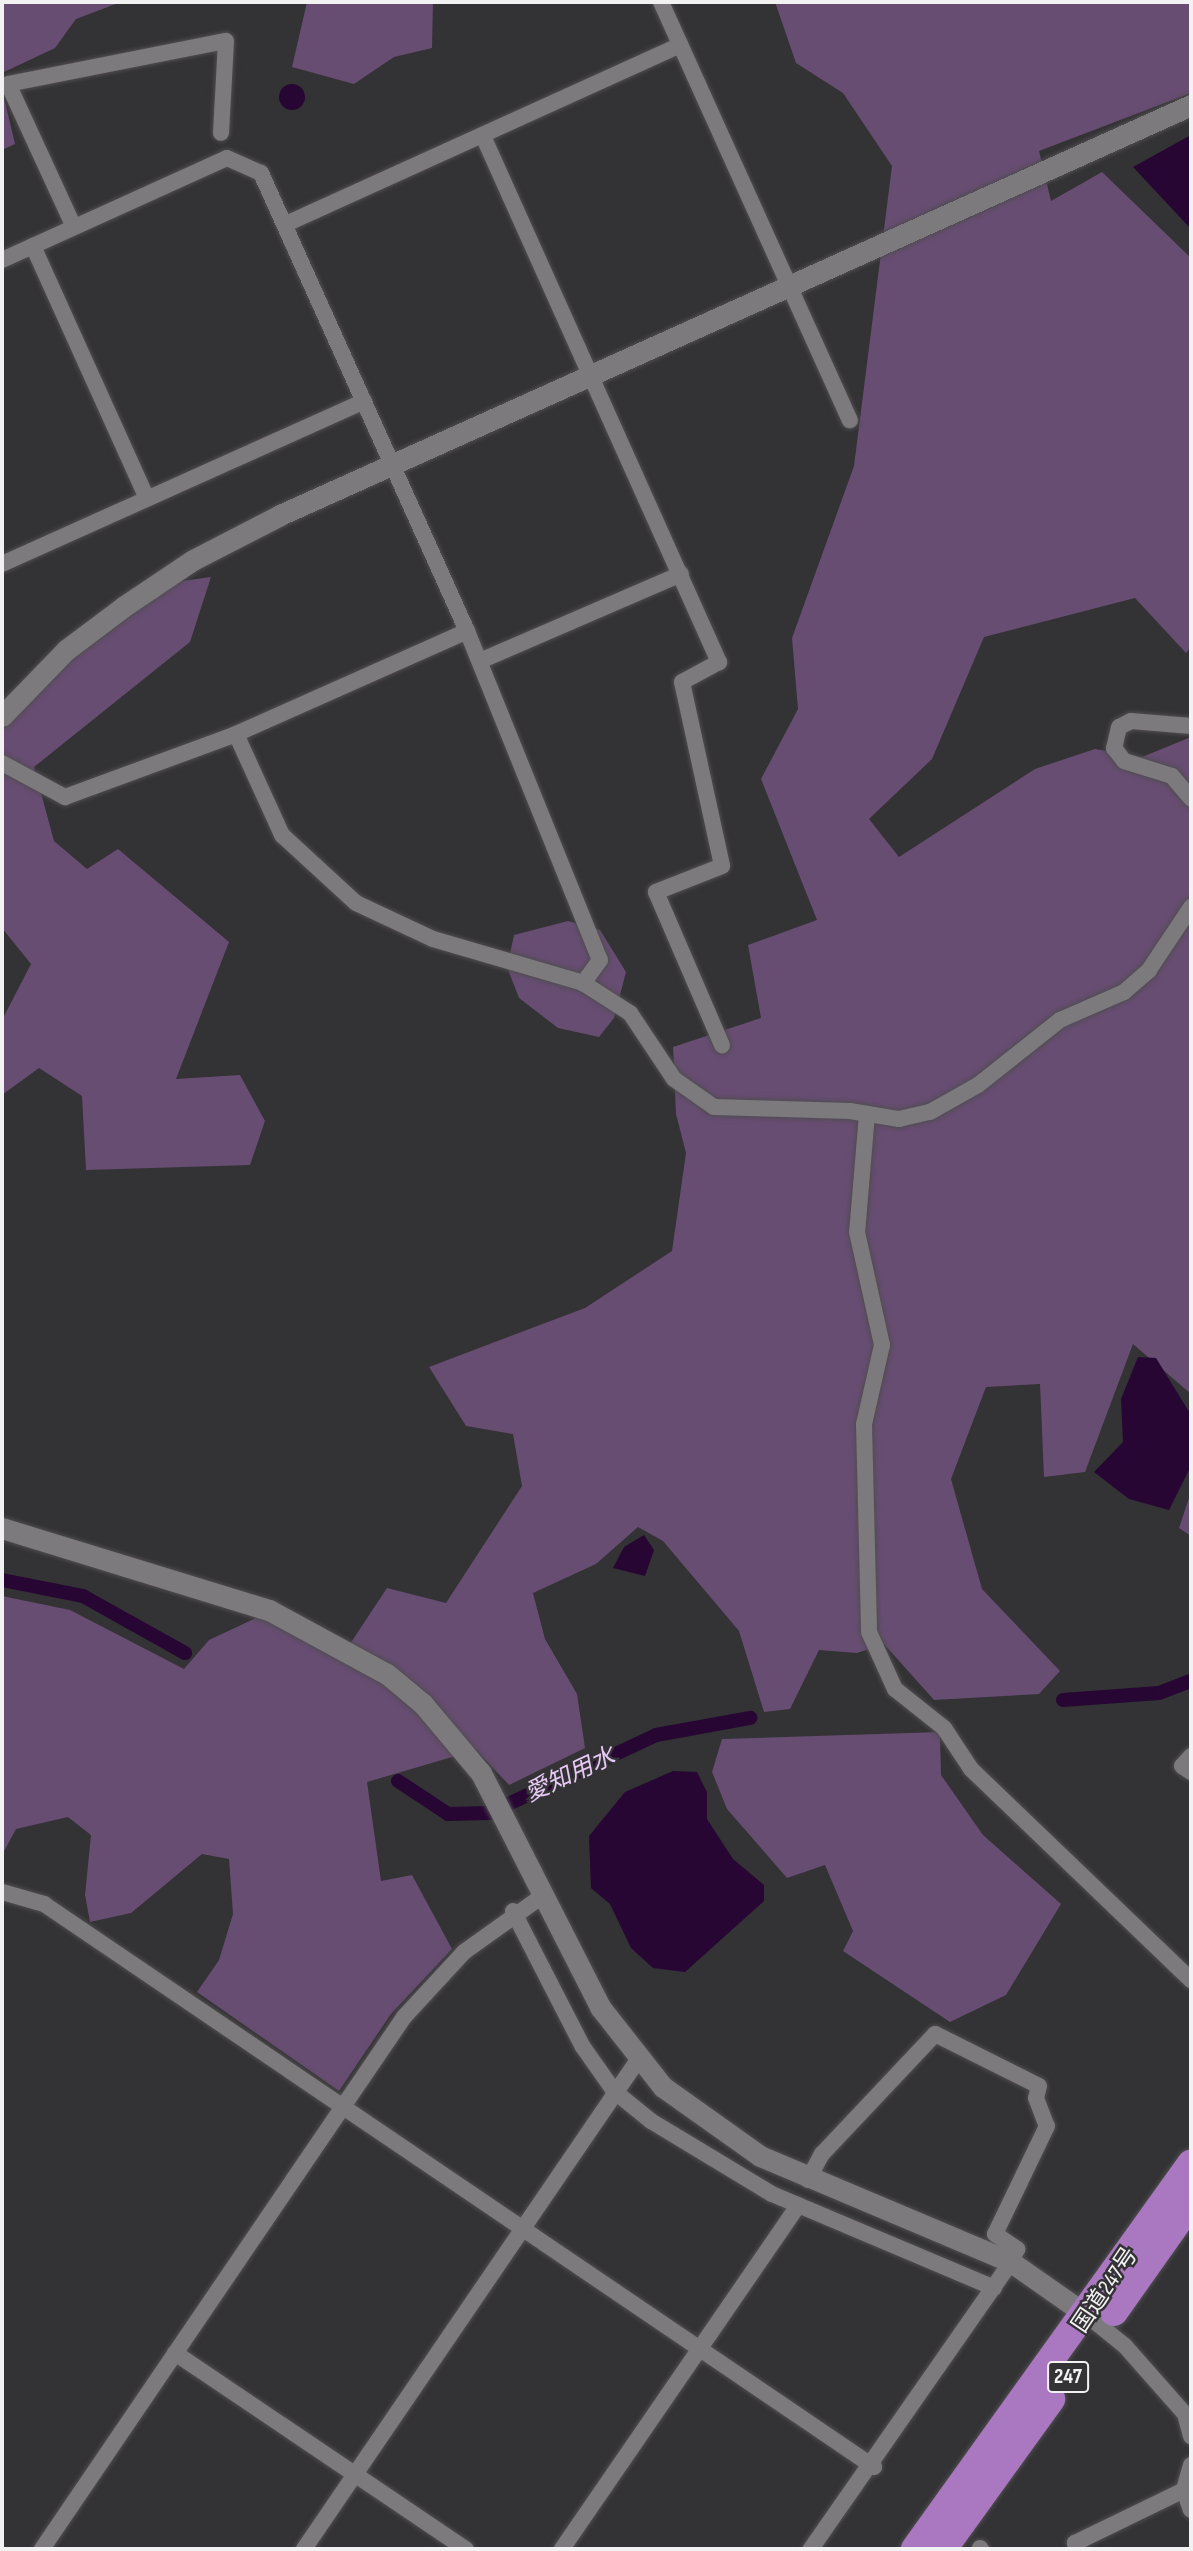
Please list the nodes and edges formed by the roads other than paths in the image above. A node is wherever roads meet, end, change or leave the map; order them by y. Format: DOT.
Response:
graph roads {
  1 [pos="661,2"];
  2 [pos="680,46"];
  3 [pos="1191,105"];
  4 [pos="221,133"];
  5 [pos="483,136"];
  6 [pos="286,224"];
  7 [pos="73,225"];
  8 [pos="33,246"];
  9 [pos="2,260"];
  10 [pos="788,287"];
  11 [pos="589,377"];
  12 [pos="364,401"];
  13 [pos="850,420"];
  14 [pos="391,464"];
  15 [pos="147,498"];
  16 [pos="2,564"];
  17 [pos="681,574"];
  18 [pos="467,631"];
  19 [pos="480,661"];
  20 [pos="2,716"];
  21 [pos="1191,726"];
  22 [pos="236,734"];
  23 [pos="4,764"];
  24 [pos="1191,799"];
  25 [pos="1191,907"];
  26 [pos="583,983"];
  27 [pos="722,1045"];
  28 [pos="867,1114"];
  29 [pos="2,1528"];
  30 [pos="1191,1756"];
  31 [pos="1191,1772"];
  32 [pos="2,1892"];
  33 [pos="544,1895"];
  34 [pos="513,1911"];
  35 [pos="1191,1980"];
  36 [pos="638,2060"];
  37 [pos="614,2091"];
  38 [pos="342,2104"];
  39 [pos="1191,2164"];
  40 [pos="808,2180"];
  41 [pos="1191,2203"];
  42 [pos="798,2205"];
  43 [pos="522,2227"];
  44 [pos="1011,2262"];
  45 [pos="994,2288"];
  46 [pos="1095,2322"];
  47 [pos="701,2350"];
  48 [pos="175,2353"];
  49 [pos="1188,2412"];
  50 [pos="1191,2436"];
  51 [pos="1191,2465"];
  52 [pos="874,2467"];
  53 [pos="355,2474"];
  54 [pos="1184,2490"];
  55 [pos="1191,2510"];
  56 [pos="42,2549"];
  57 [pos="304,2549"];
  58 [pos="466,2549"];
  59 [pos="562,2549"];
  60 [pos="811,2549"];
  61 [pos="915,2549"];
  62 [pos="943,2549"];
  63 [pos="1078,2549"];
  1 -- 2 [label="street"];
  2 -- 5 [label="street"];
  2 -- 10 [label="street"];
  3 -- 10 [label="street"];
  4 -- 7 [label="street"];
  5 -- 6 [label="street"];
  5 -- 11 [label="street"];
  6 -- 7 [label="street"];
  6 -- 12 [label="street"];
  7 -- 8 [label="street"];
  8 -- 9 [label="street"];
  8 -- 15 [label="street"];
  10 -- 11 [label="street"];
  10 -- 13 [label="street"];
  11 -- 14 [label="street"];
  11 -- 17 [label="street"];
  12 -- 14 [label="street"];
  12 -- 15 [label="street"];
  14 -- 18 [label="street"];
  14 -- 20 [label="street"];
  15 -- 16 [label="street"];
  17 -- 19 [label="street"];
  17 -- 27 [label="street"];
  18 -- 19 [label="street"];
  18 -- 22 [label="street"];
  19 -- 26 [label="street"];
  21 -- 24 [label="street"];
  22 -- 23 [label="street"];
  22 -- 26 [label="street"];
  25 -- 28 [label="street"];
  26 -- 28 [label="street"];
  28 -- 35 [label="street"];
  29 -- 33 [label="street"];
  30 -- 31 [label="street"];
  32 -- 38 [label="street"];
  33 -- 34 [label="street"];
  33 -- 36 [label="street"];
  34 -- 37 [label="street"];
  34 -- 38 [label="street"];
  36 -- 37 [label="street"];
  36 -- 40 [label="street"];
  37 -- 42 [label="street"];
  37 -- 43 [label="street"];
  38 -- 43 [label="street"];
  38 -- 48 [label="street"];
  39 -- 46 [label="highway, 国道247号 / 247"];
  40 -- 44 [label="street"];
  40 -- 44 [label="street"];
  41 -- 46 [label="highway, 国道247号 / 247"];
  42 -- 45 [label="street"];
  42 -- 47 [label="street"];
  43 -- 47 [label="street"];
  43 -- 53 [label="street"];
  44 -- 45 [label="street"];
  44 -- 46 [label="street"];
  45 -- 52 [label="street"];
  46 -- 49 [label="street"];
  46 -- 61 [label="highway, 国道247号 / 247"];
  46 -- 62 [label="highway, 国道247号 / 247"];
  47 -- 52 [label="street"];
  47 -- 59 [label="street"];
  48 -- 53 [label="street"];
  48 -- 56 [label="street"];
  49 -- 50 [label="street"];
  51 -- 54 [label="street"];
  52 -- 60 [label="street"];
  53 -- 57 [label="street"];
  53 -- 58 [label="street"];
  54 -- 55 [label="street"];
  54 -- 63 [label="street"];
}
